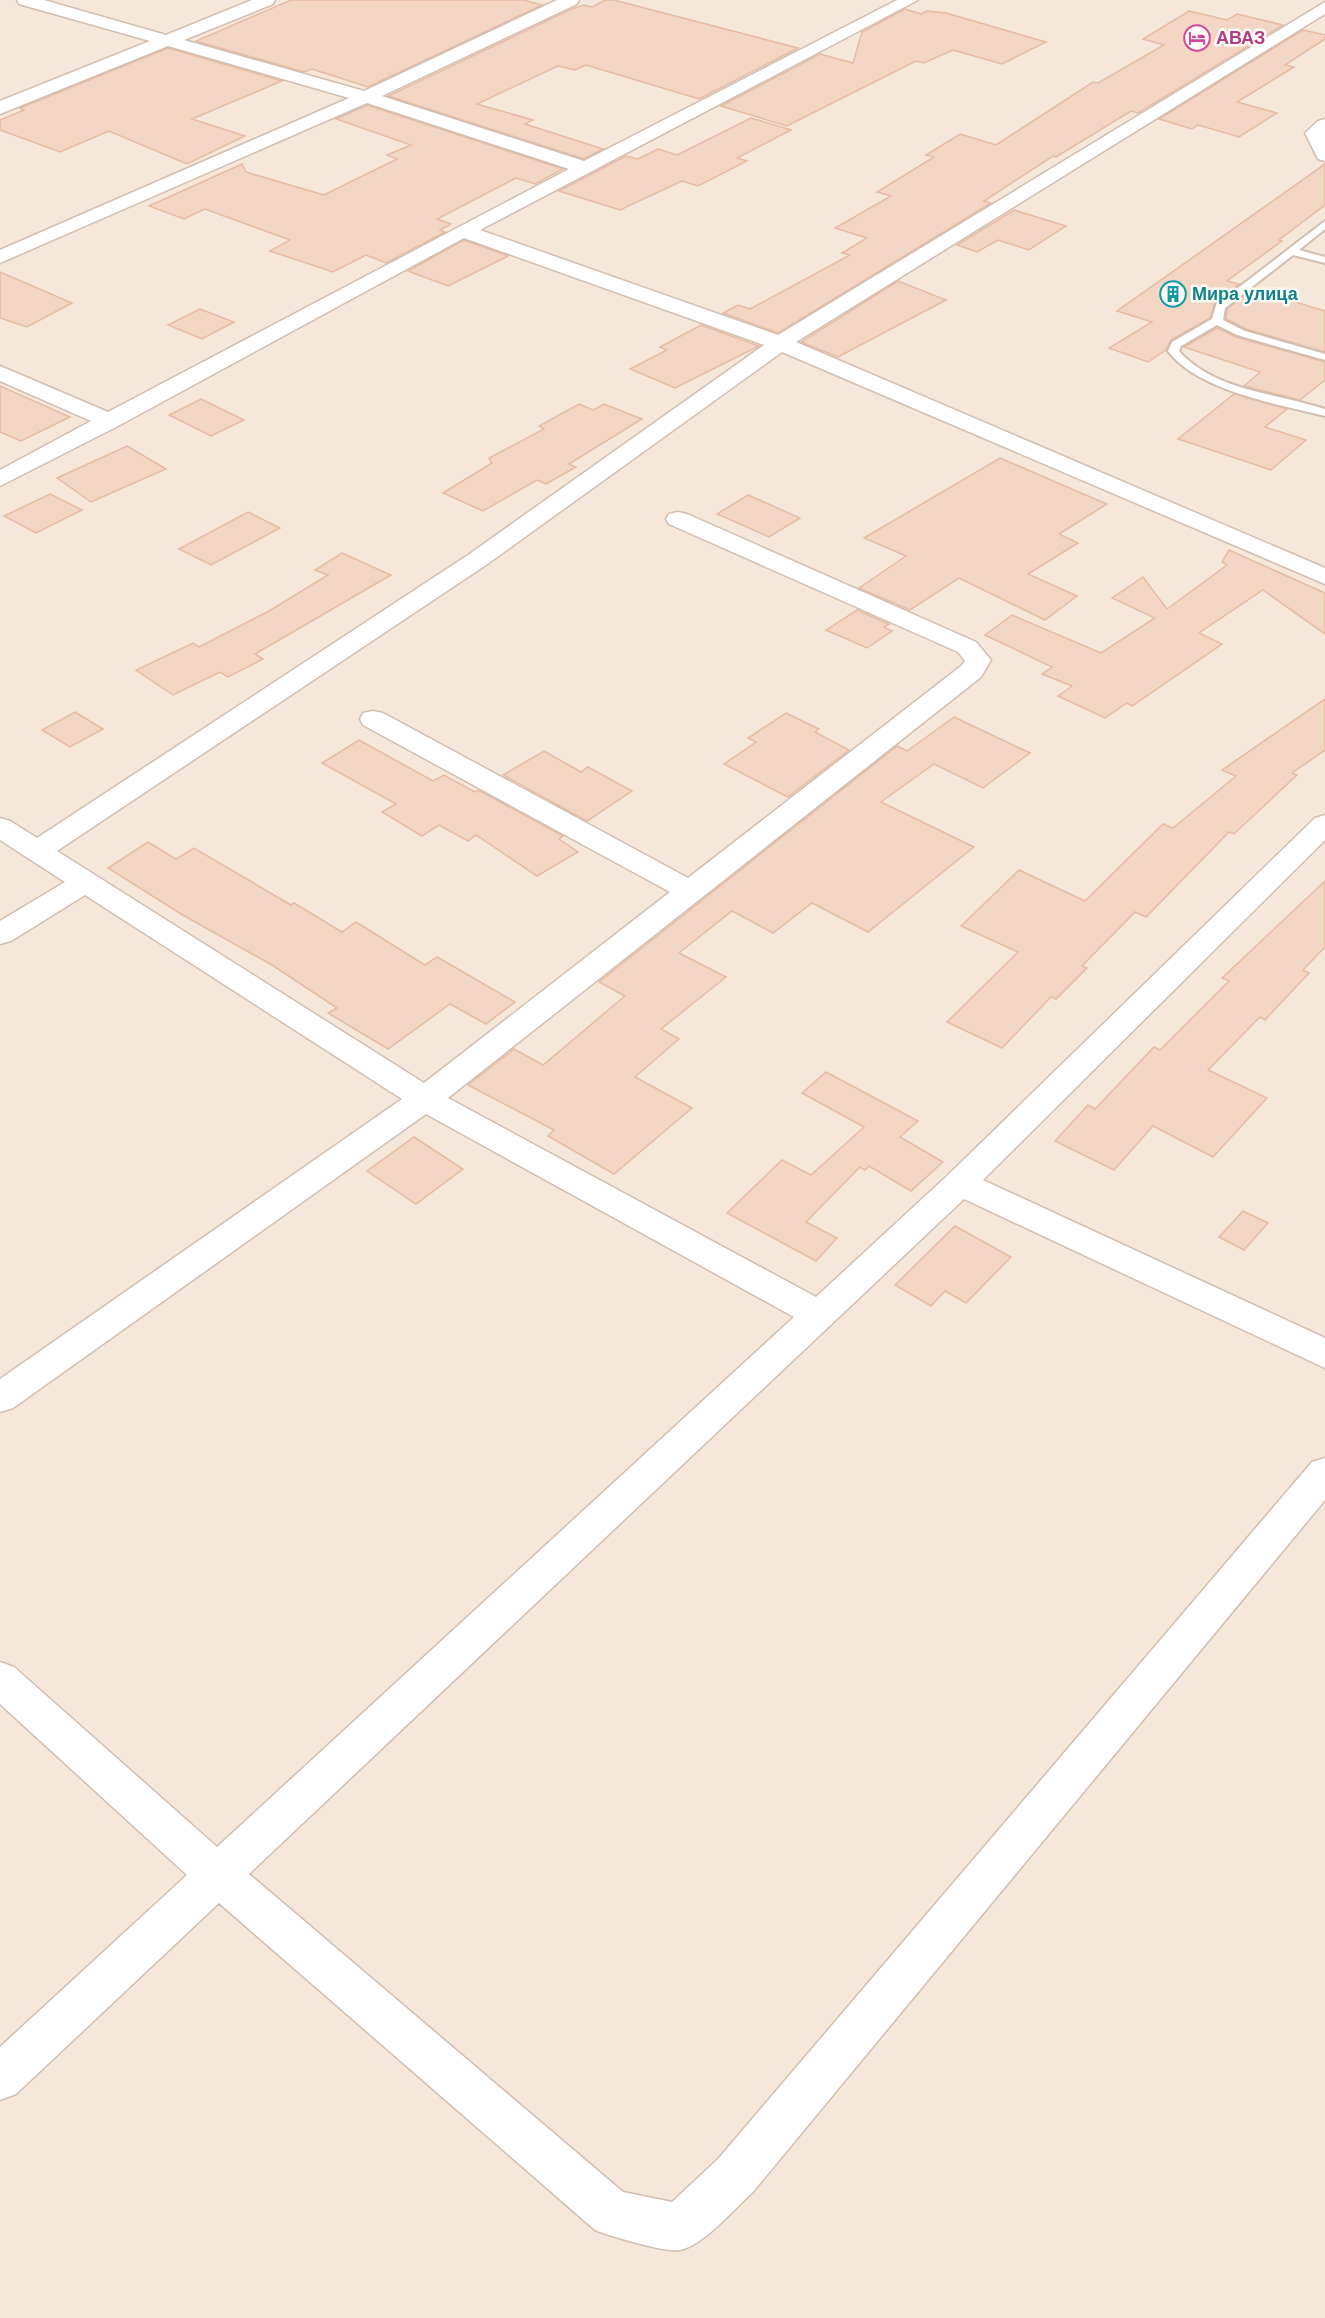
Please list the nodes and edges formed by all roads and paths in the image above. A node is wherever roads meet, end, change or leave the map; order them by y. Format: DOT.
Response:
graph roads {
  1 [pos="25,0"];
  2 [pos="267,0"];
  3 [pos="571,0"];
  4 [pos="910,0"];
  5 [pos="1325,6"];
  6 [pos="167,42"];
  7 [pos="366,97"];
  8 [pos="0,108"];
  9 [pos="1325,125"];
  10 [pos="1325,155"];
  11 [pos="586,168"];
  12 [pos="1325,225"];
  13 [pos="463,231"];
  14 [pos="1291,251"];
  15 [pos="0,257"];
  16 [pos="1325,260"];
  17 [pos="1217,321"];
  18 [pos="780,343"];
  19 [pos="1325,357"];
  20 [pos="0,373"];
  21 [pos="1325,400"];
  22 [pos="1320,411"];
  23 [pos="110,421"];
  24 [pos="0,479"];
  25 [pos="678,519"];
  26 [pos="1325,577"];
  27 [pos="373,719"];
  28 [pos="1325,824"];
  29 [pos="0,828"];
  30 [pos="38,850"];
  31 [pos="87,881"];
  32 [pos="690,891"];
  33 [pos="0,934"];
  34 [pos="425,1099"];
  35 [pos="960,1183"];
  36 [pos="820,1315"];
  37 [pos="1325,1354"];
  38 [pos="0,1398"];
  39 [pos="1325,1473"];
  40 [pos="0,1679"];
  41 [pos="218,1875"];
  42 [pos="0,2078"];
  1 -- 6 [label="street"];
  2 -- 6 [label="street"];
  3 -- 7 [label="street"];
  4 -- 11 [label="street"];
  5 -- 18 [label="street"];
  6 -- 7 [label="street"];
  6 -- 8 [label="street"];
  7 -- 11 [label="street"];
  7 -- 15 [label="street"];
  9 -- 10 [label="street"];
  11 -- 13 [label="street"];
  12 -- 14 [label="lane"];
  13 -- 18 [label="street"];
  13 -- 23 [label="street"];
  14 -- 16 [label="lane"];
  14 -- 17 [label="lane"];
  17 -- 19 [label="lane"];
  17 -- 22 [label="lane"];
  18 -- 26 [label="street"];
  18 -- 30 [label="street"];
  20 -- 23 [label="street"];
  21 -- 22 [label="lane"];
  23 -- 24 [label="street"];
  25 -- 32 [label="street"];
  27 -- 32 [label="street"];
  28 -- 35 [label="street"];
  29 -- 30 [label="street"];
  30 -- 31 [label="street"];
  31 -- 33 [label="street"];
  31 -- 34 [label="street"];
  32 -- 34 [label="street"];
  34 -- 36 [label="street"];
  34 -- 38 [label="street"];
  35 -- 36 [label="street"];
  35 -- 37 [label="street"];
  36 -- 41 [label="street"];
  39 -- 41 [label="street"];
  40 -- 41 [label="street"];
  41 -- 42 [label="street"];
}
